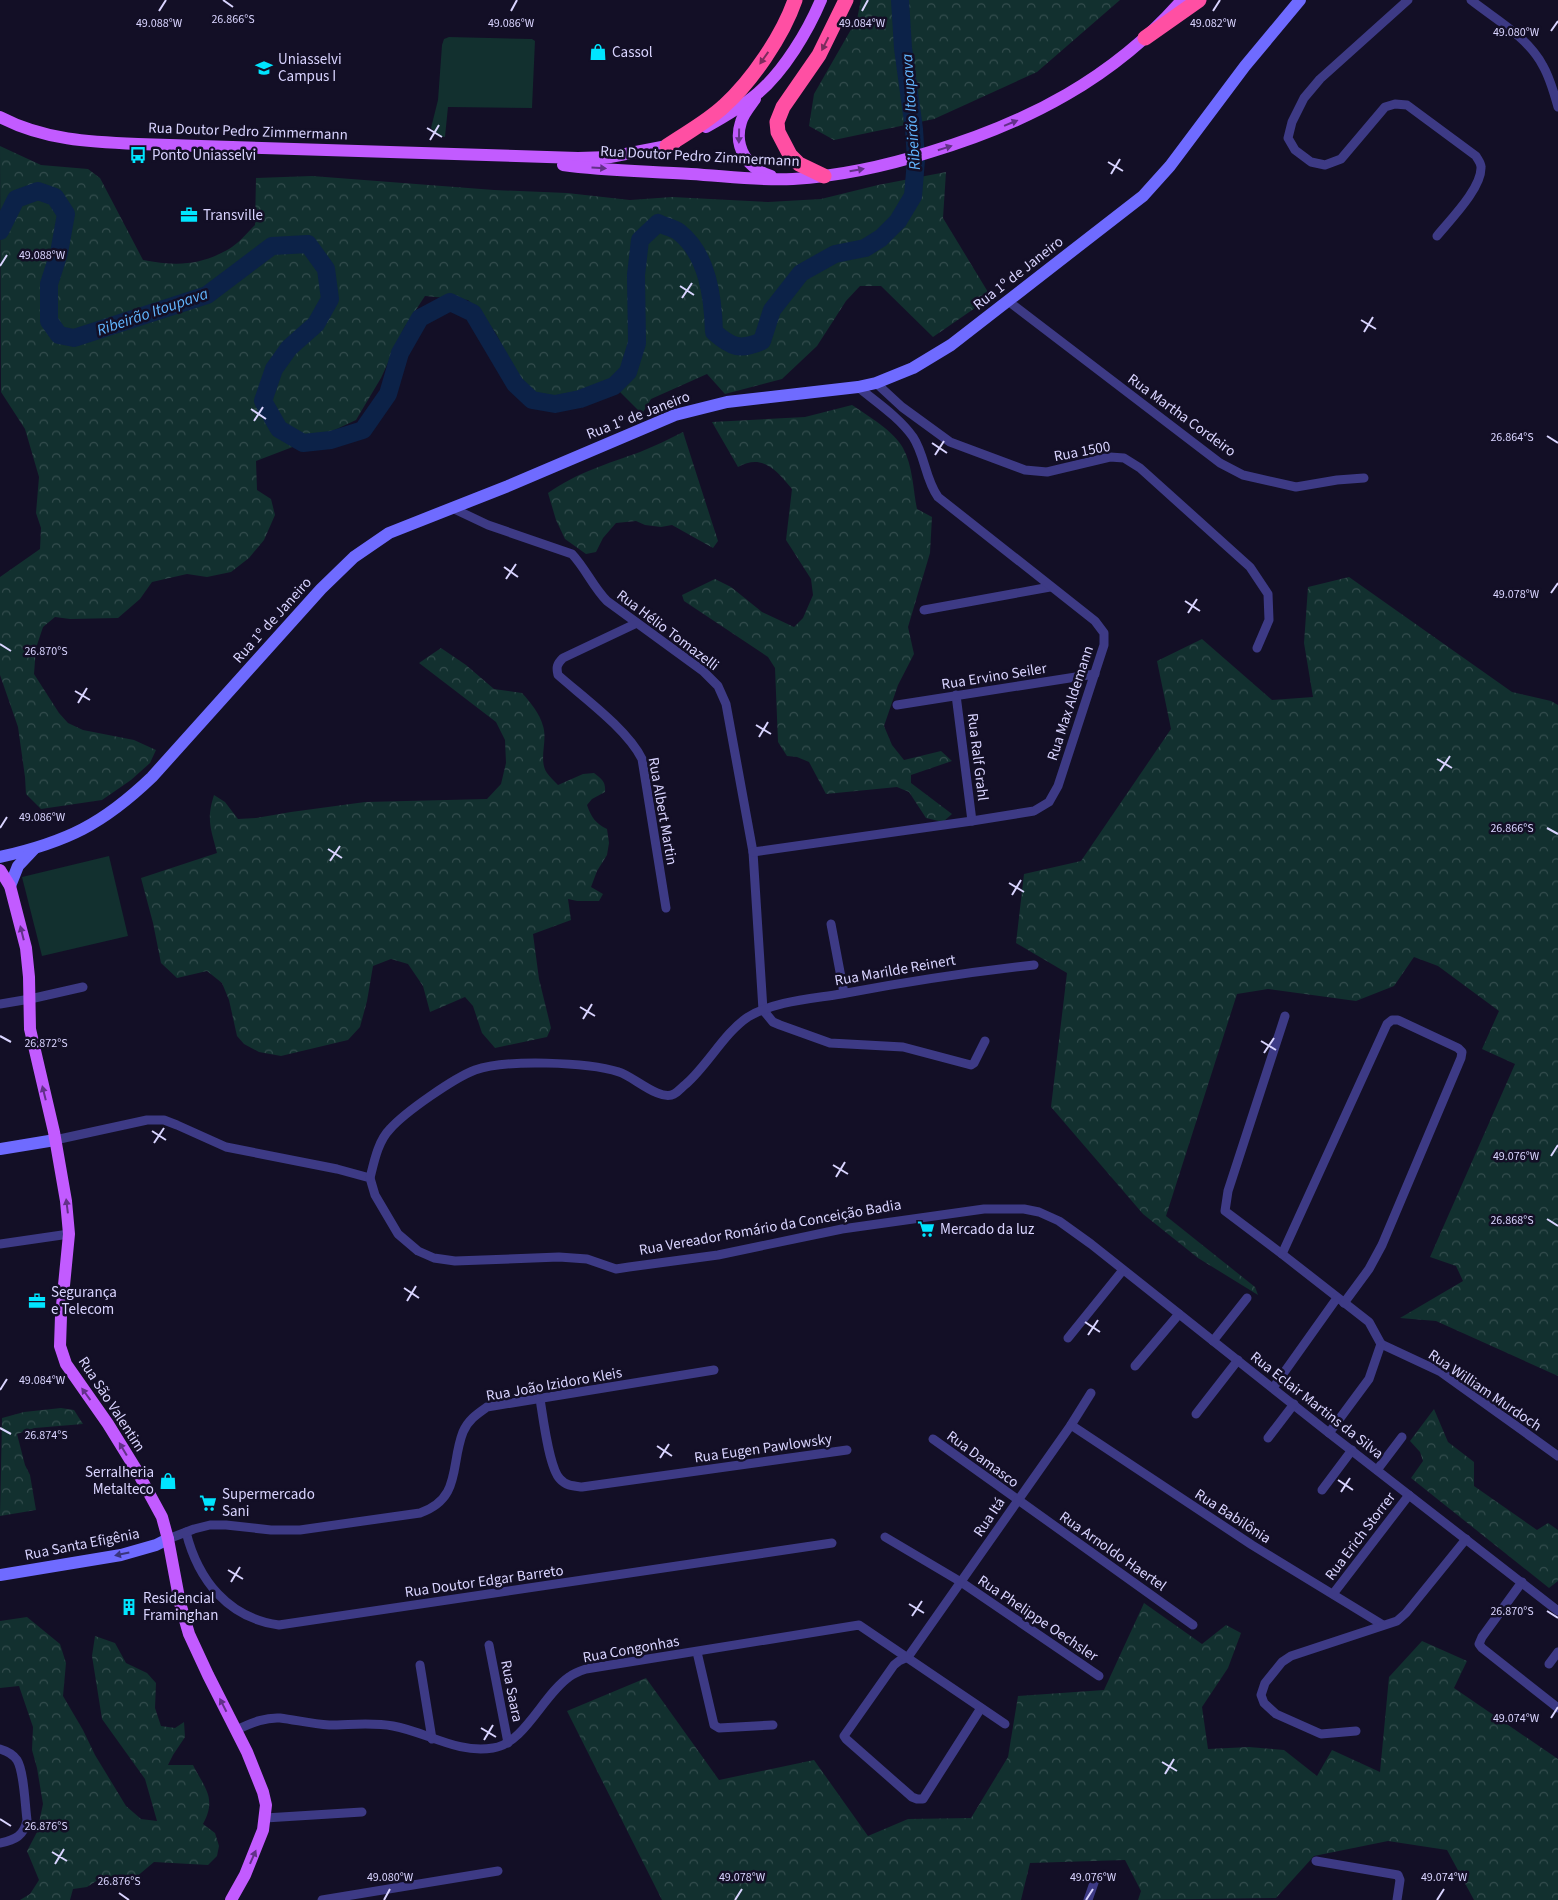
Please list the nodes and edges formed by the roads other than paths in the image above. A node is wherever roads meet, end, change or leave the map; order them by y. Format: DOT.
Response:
graph roads {
  1 [pos="794,0"];
  2 [pos="821,0"];
  3 [pos="846,0"];
  4 [pos="1182,0"];
  5 [pos="1199,0"];
  6 [pos="1300,0"];
  7 [pos="1408,0"];
  8 [pos="1471,0"];
  9 [pos="1145,38"];
  10 [pos="759,93"];
  11 [pos="1558,107"];
  12 [pos="0,117"];
  13 [pos="667,146"];
  14 [pos="498,155"];
  15 [pos="824,176"];
  16 [pos="780,179"];
  17 [pos="1437,236"];
  18 [pos="1008,301"];
  19 [pos="876,383"];
  20 [pos="858,387"];
  21 [pos="1364,478"];
  22 [pos="452,508"];
  23 [pos="1050,586"];
  24 [pos="924,610"];
  25 [pos="637,623"];
  26 [pos="1257,648"];
  27 [pos="1095,674"];
  28 [pos="956,696"];
  29 [pos="897,704"];
  30 [pos="972,821"];
  31 [pos="34,849"];
  32 [pos="753,852"];
  33 [pos="0,857"];
  34 [pos="0,870"];
  35 [pos="10,886"];
  36 [pos="666,908"];
  37 [pos="831,924"];
  38 [pos="1034,965"];
  39 [pos="83,987"];
  40 [pos="844,993"];
  41 [pos="30,999"];
  42 [pos="0,1004"];
  43 [pos="763,1010"];
  44 [pos="1284,1016"];
  45 [pos="985,1040"];
  46 [pos="55,1140"];
  47 [pos="0,1149"];
  48 [pos="370,1178"];
  49 [pos="1059,1222"];
  50 [pos="69,1234"];
  51 [pos="0,1244"];
  52 [pos="1282,1254"];
  53 [pos="1123,1270"];
  54 [pos="1247,1298"];
  55 [pos="1340,1300"];
  56 [pos="1179,1314"];
  57 [pos="1068,1338"];
  58 [pos="1213,1341"];
  59 [pos="1381,1344"];
  60 [pos="1238,1360"];
  61 [pos="1135,1366"];
  62 [pos="714,1370"];
  63 [pos="1272,1388"];
  64 [pos="1091,1392"];
  65 [pos="540,1399"];
  66 [pos="1294,1404"];
  67 [pos="1196,1414"];
  68 [pos="1071,1425"];
  69 [pos="1330,1433"];
  70 [pos="1402,1437"];
  71 [pos="1268,1438"];
  72 [pos="933,1440"];
  73 [pos="847,1450"];
  74 [pos="1352,1450"];
  75 [pos="1558,1456"];
  76 [pos="1377,1470"];
  77 [pos="1322,1490"];
  78 [pos="1409,1495"];
  79 [pos="1017,1500"];
  80 [pos="186,1532"];
  81 [pos="885,1537"];
  82 [pos="168,1539"];
  83 [pos="1466,1539"];
  84 [pos="832,1543"];
  85 [pos="0,1575"];
  86 [pos="961,1582"];
  87 [pos="1522,1582"];
  88 [pos="1334,1594"];
  89 [pos="1558,1611"];
  90 [pos="1193,1625"];
  91 [pos="1383,1625"];
  92 [pos="489,1645"];
  93 [pos="697,1652"];
  94 [pos="1558,1652"];
  95 [pos="908,1657"];
  96 [pos="1549,1664"];
  97 [pos="420,1665"];
  98 [pos="1099,1676"];
  99 [pos="981,1708"];
  100 [pos="1558,1708"];
  101 [pos="1005,1724"];
  102 [pos="772,1725"];
  103 [pos="236,1730"];
  104 [pos="1356,1731"];
  105 [pos="432,1739"];
  106 [pos="508,1743"];
  107 [pos="0,1749"];
  108 [pos="362,1812"];
  109 [pos="265,1818"];
  110 [pos="0,1843"];
  111 [pos="1316,1861"];
  112 [pos="498,1870"];
  113 [pos="1096,1876"];
  114 [pos="231,1900"];
  115 [pos="322,1900"];
  116 [pos="1088,1900"];
  117 [pos="1397,1900"];
  1 -- 13 [label="highway, one-way"];
  2 -- 10 [label="main road, Rua Doutor Pedro Zimmermann"];
  3 -- 15 [label="highway, one-way"];
  4 -- 9 [label="main road, Rua Doutor Pedro Zimmermann"];
  5 -- 9 [label="highway"];
  6 -- 18 [label="street, Rua 1º de Janeiro"];
  7 -- 17 [label="street"];
  8 -- 11 [label="street"];
  15 -- 9 [label="main road, Rua Doutor Pedro Zimmermann, one-way"];
  10 -- 13 [label="main road, Rua Doutor Pedro Zimmermann"];
  10 -- 16 [label="main road, one-way"];
  12 -- 14 [label="main road, Rua Doutor Pedro Zimmermann"];
  13 -- 14 [label="main road, Rua Doutor Pedro Zimmermann"];
  14 -- 16 [label="main road, Rua Doutor Pedro Zimmermann, one-way"];
  15 -- 16 [label="main road, Rua Doutor Pedro Zimmermann"];
  18 -- 19 [label="street, Rua 1º de Janeiro"];
  18 -- 21 [label="street, Rua Martha Cordeiro"];
  19 -- 20 [label="street, Rua 1º de Janeiro"];
  19 -- 26 [label="street, Rua 1500"];
  20 -- 22 [label="street, Rua 1º de Janeiro"];
  20 -- 23 [label="street, Rua Max Aldemann"];
  22 -- 25 [label="street, Rua Hélio Tomazelli"];
  22 -- 31 [label="street, Rua 1º de Janeiro"];
  23 -- 24 [label="street"];
  23 -- 27 [label="street, Rua Max Aldemann"];
  25 -- 32 [label="street, Rua Hélio Tomazelli"];
  25 -- 36 [label="street, Rua Albert Martin"];
  27 -- 28 [label="street, Rua Ervino Seiler"];
  27 -- 30 [label="street, Rua Max Aldemann"];
  28 -- 29 [label="street, Rua Ervino Seiler"];
  28 -- 30 [label="street, Rua Ralf Grahl"];
  30 -- 32 [label="street, Rua Max Aldemann"];
  31 -- 33 [label="street, Rua 1º de Janeiro"];
  31 -- 35 [label="street"];
  32 -- 43 [label="street, Rua Hélio Tomazelli"];
  34 -- 35 [label="main road, Rua São Valentim"];
  41 -- 35 [label="main road, Rua São Valentim, one-way"];
  37 -- 40 [label="street"];
  38 -- 40 [label="street, Rua Marilde Reinert"];
  39 -- 41 [label="street"];
  40 -- 43 [label="street, Rua Marilde Reinert"];
  41 -- 42 [label="street"];
  46 -- 41 [label="main road, Rua São Valentim, one-way"];
  43 -- 45 [label="street"];
  43 -- 48 [label="street, Rua Marilde Reinert"];
  44 -- 52 [label="street"];
  46 -- 47 [label="street"];
  46 -- 48 [label="street"];
  50 -- 46 [label="main road, Rua São Valentim, one-way"];
  48 -- 49 [label="street, Rua Vereador Romário da Conceição Badia"];
  49 -- 53 [label="street, Rua Eclair Martins da Silva"];
  50 -- 51 [label="street"];
  82 -- 50 [label="main road, Rua São Valentim, one-way"];
  52 -- 55 [label="street"];
  52 -- 55 [label="street"];
  53 -- 56 [label="street, Rua Eclair Martins da Silva"];
  53 -- 57 [label="street"];
  54 -- 58 [label="street"];
  55 -- 59 [label="street"];
  55 -- 63 [label="street"];
  56 -- 58 [label="street, Rua Eclair Martins da Silva"];
  56 -- 61 [label="street"];
  58 -- 60 [label="street, Rua Eclair Martins da Silva"];
  59 -- 69 [label="street"];
  59 -- 75 [label="street, Rua William Murdoch"];
  60 -- 63 [label="street, Rua Eclair Martins da Silva"];
  60 -- 67 [label="street"];
  62 -- 65 [label="street, Rua João Izidoro Kleis"];
  63 -- 66 [label="street, Rua Eclair Martins da Silva"];
  64 -- 68 [label="street, Rua Itá"];
  65 -- 73 [label="street, Rua Eugen Pawlowsky"];
  65 -- 80 [label="street, Rua João Izidoro Kleis"];
  66 -- 69 [label="street, Rua Eclair Martins da Silva"];
  66 -- 71 [label="street"];
  68 -- 79 [label="street, Rua Itá"];
  68 -- 88 [label="street, Rua Babilônia"];
  69 -- 74 [label="street, Rua Eclair Martins da Silva"];
  70 -- 76 [label="street"];
  72 -- 79 [label="street, Rua Damasco"];
  74 -- 76 [label="street, Rua Eclair Martins da Silva"];
  74 -- 77 [label="street"];
  76 -- 78 [label="street, Rua Eclair Martins da Silva"];
  78 -- 83 [label="street, Rua Eclair Martins da Silva"];
  78 -- 88 [label="street, Rua Erich Storrer"];
  79 -- 86 [label="street, Rua Itá"];
  79 -- 90 [label="street, Rua Arnoldo Haertel"];
  80 -- 82 [label="street, Rua João Izidoro Kleis"];
  80 -- 84 [label="street, Rua Doutor Edgar Barreto"];
  81 -- 86 [label="street, Rua Phelippe Oechsler"];
  82 -- 85 [label="street, Rua Santa Efigênia, one-way"];
  103 -- 82 [label="main road, Rua São Valentim, one-way"];
  83 -- 87 [label="street, Rua Eclair Martins da Silva"];
  83 -- 91 [label="street"];
  86 -- 95 [label="street, Rua Itá"];
  86 -- 98 [label="street, Rua Phelippe Oechsler"];
  87 -- 89 [label="street, Rua Eclair Martins da Silva"];
  87 -- 100 [label="street"];
  88 -- 91 [label="street, Rua Babilônia"];
  91 -- 104 [label="street"];
  92 -- 106 [label="street, Rua Saara"];
  93 -- 95 [label="street, Rua Congonhas"];
  93 -- 102 [label="street"];
  93 -- 106 [label="street, Rua Congonhas"];
  94 -- 96 [label="street"];
  95 -- 99 [label="street, Rua Congonhas"];
  95 -- 99 [label="street, Rua Itá"];
  97 -- 105 [label="street"];
  99 -- 101 [label="street, Rua Congonhas"];
  103 -- 105 [label="street"];
  103 -- 109 [label="main road, Rua São Valentim"];
  105 -- 106 [label="street"];
  107 -- 110 [label="street"];
  108 -- 109 [label="street"];
  114 -- 109 [label="main road, Rua São Valentim, one-way"];
  111 -- 117 [label="street"];
  112 -- 115 [label="street"];
  113 -- 116 [label="street"];
}
